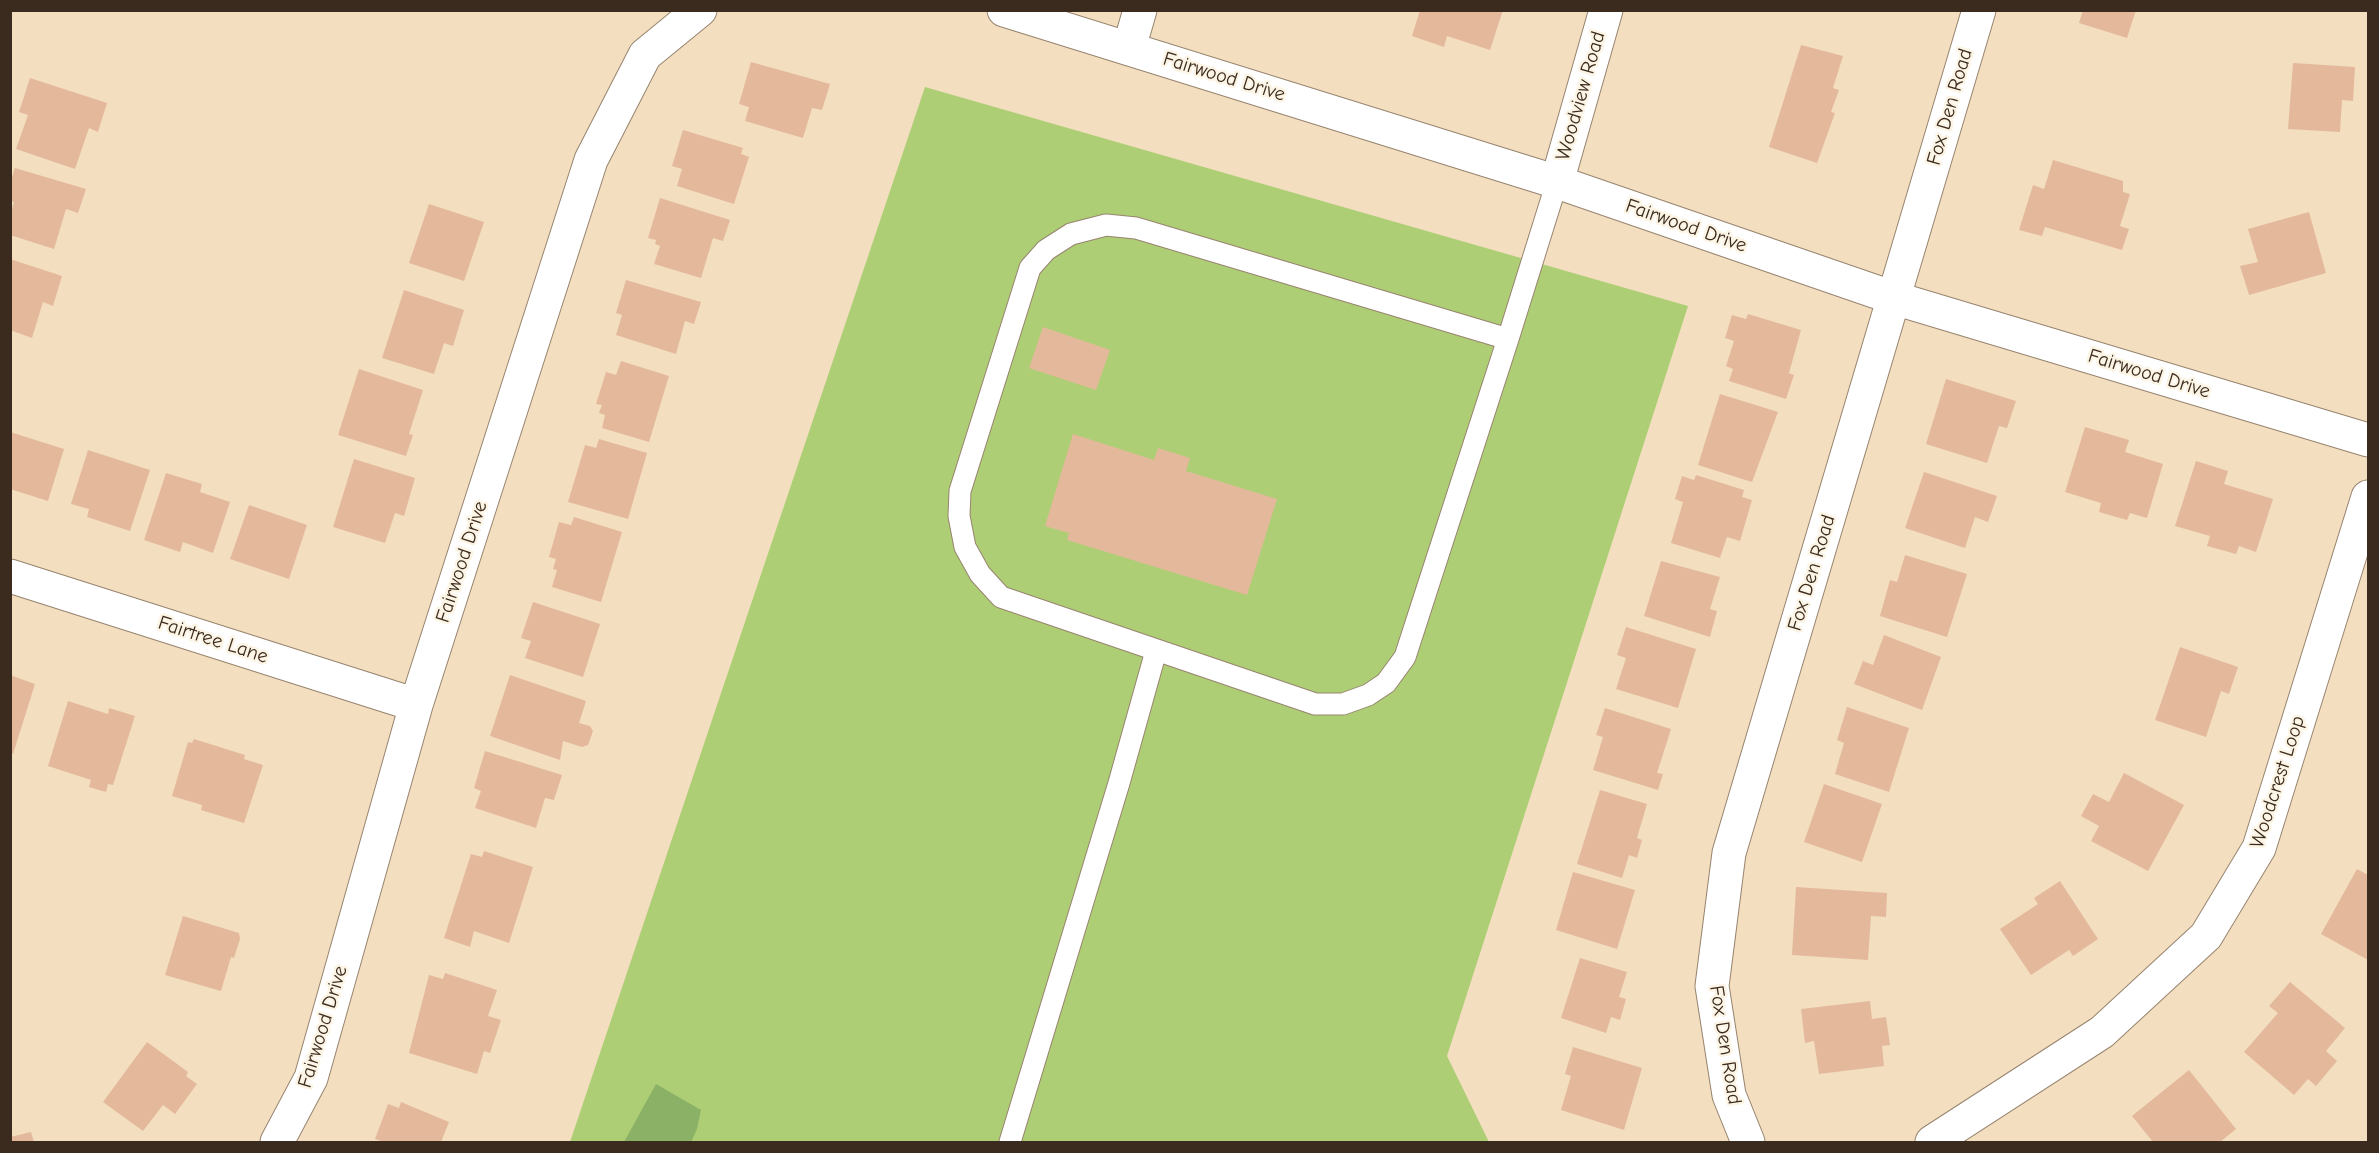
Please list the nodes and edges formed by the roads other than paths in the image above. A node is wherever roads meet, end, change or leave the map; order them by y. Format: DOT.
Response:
graph roads {
  1 [pos="700,10"];
  2 [pos="1004,10"];
  3 [pos="1140,10"];
  4 [pos="1606,10"];
  5 [pos="1979,10"];
  6 [pos="1129,48"];
  7 [pos="1557,182"];
  8 [pos="1894,298"];
  9 [pos="1508,339"];
  10 [pos="2368,440"];
  11 [pos="2368,497"];
  12 [pos="10,576"];
  13 [pos="1155,651"];
  14 [pos="416,705"];
  15 [pos="277,1143"];
  16 [pos="1010,1143"];
  17 [pos="1748,1143"];
  18 [pos="1932,1143"];
  1 -- 14 [label="street, Fairwood Drive"];
  2 -- 6 [label="street, Fairwood Drive"];
  3 -- 6 [label="street"];
  4 -- 7 [label="street, Woodview Road"];
  5 -- 8 [label="street, Fox Den Road"];
  6 -- 7 [label="street, Fairwood Drive"];
  7 -- 8 [label="street, Fairwood Drive"];
  7 -- 9 [label="lane"];
  8 -- 10 [label="street, Fairwood Drive"];
  8 -- 17 [label="street, Fox Den Road"];
  9 -- 13 [label="lane"];
  9 -- 13 [label="lane"];
  11 -- 18 [label="street, Woodcrest Loop"];
  12 -- 14 [label="street, Fairtree Lane"];
  13 -- 16 [label="lane"];
  14 -- 15 [label="street, Fairwood Drive"];
}
